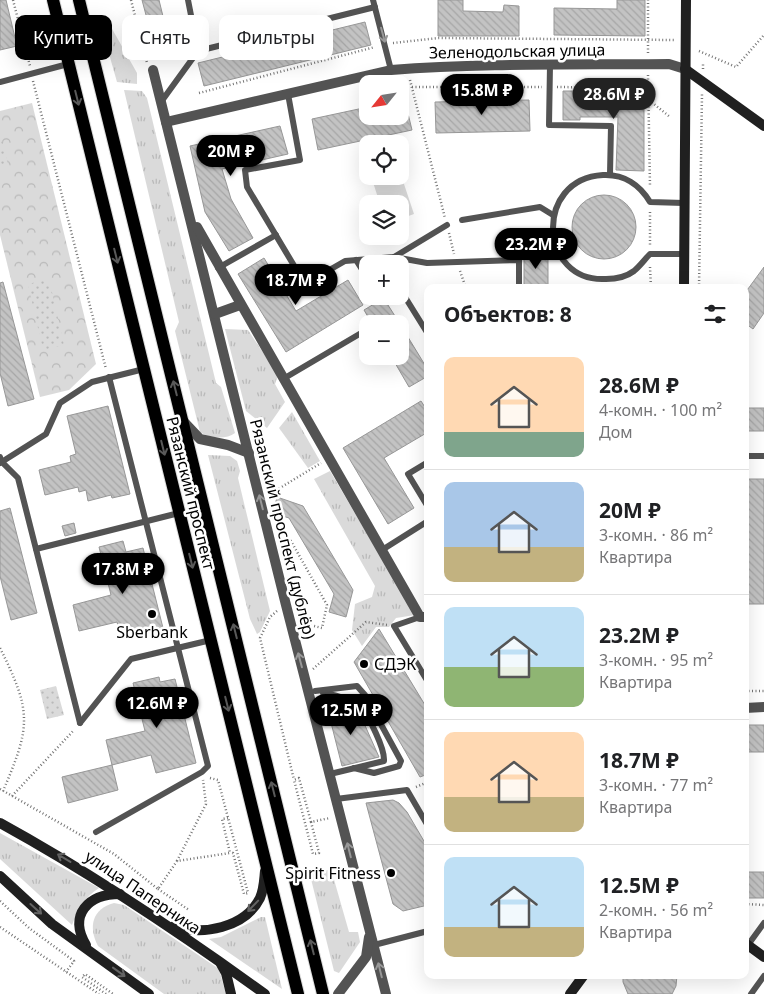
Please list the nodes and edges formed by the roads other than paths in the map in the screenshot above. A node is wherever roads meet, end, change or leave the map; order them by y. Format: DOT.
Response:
graph roads {
  1 [pos="53,0"];
  2 [pos="79,0"];
  3 [pos="188,0"];
  4 [pos="686,0"];
  5 [pos="374,3"];
  6 [pos="191,15"];
  7 [pos="209,48"];
  8 [pos="191,60"];
  9 [pos="68,64"];
  10 [pos="550,65"];
  11 [pos="685,69"];
  12 [pos="153,70"];
  13 [pos="391,70"];
  14 [pos="0,82"];
  15 [pos="288,94"];
  16 [pos="161,102"];
  17 [pos="166,122"];
  18 [pos="764,126"];
  19 [pos="610,174"];
  20 [pos="684,202"];
  21 [pos="188,212"];
  22 [pos="553,215"];
  23 [pos="462,220"];
  24 [pos="447,225"];
  25 [pos="276,235"];
  26 [pos="684,254"];
  27 [pos="397,255"];
  28 [pos="409,259"];
  29 [pos="356,260"];
  30 [pos="359,260"];
  31 [pos="359,265"];
  32 [pos="218,268"];
  33 [pos="519,284"];
  34 [pos="684,284"];
  35 [pos="409,303"];
  36 [pos="240,305"];
  37 [pos="215,314"];
  38 [pos="424,327"];
  39 [pos="359,333"];
  40 [pos="144,368"];
  41 [pos="109,377"];
  42 [pos="282,379"];
  43 [pos="183,420"];
  44 [pos="249,453"];
  45 [pos="749,456"];
  46 [pos="764,456"];
  47 [pos="0,460"];
  48 [pos="424,464"];
  49 [pos="424,500"];
  50 [pos="180,513"];
  51 [pos="146,522"];
  52 [pos="424,524"];
  53 [pos="36,548"];
  54 [pos="382,550"];
  55 [pos="424,617"];
  56 [pos="211,640"];
  57 [pos="177,648"];
  58 [pos="424,675"];
  59 [pos="312,691"];
  60 [pos="764,707"];
  61 [pos="749,708"];
  62 [pos="354,768"];
  63 [pos="330,774"];
  64 [pos="336,799"];
  65 [pos="424,819"];
  66 [pos="0,823"];
  67 [pos="96,832"];
  68 [pos="265,860"];
  69 [pos="0,876"];
  70 [pos="121,894"];
  71 [pos="162,922"];
  72 [pos="764,923"];
  73 [pos="424,932"];
  74 [pos="370,933"];
  75 [pos="749,940"];
  76 [pos="374,945"];
  77 [pos="749,946"];
  78 [pos="89,950"];
  79 [pos="764,957"];
  80 [pos="220,961"];
  81 [pos="764,976"];
  82 [pos="581,979"];
  83 [pos="149,994"];
  84 [pos="231,994"];
  85 [pos="265,994"];
  86 [pos="298,994"];
  87 [pos="323,994"];
  88 [pos="338,994"];
  89 [pos="386,994"];
  90 [pos="570,994"];
  91 [pos="751,994"];
  1 -- 9 [label="main road, Рязанский проспект"];
  43 -- 2 [label="main road, Рязанский проспект, one-way"];
  3 -- 6 [label="lane"];
  4 -- 11 [label="main road"];
  5 -- 7 [label="lane"];
  5 -- 13 [label="lane, one-way"];
  8 -- 16 [label="lane"];
  9 -- 14 [label="lane"];
  9 -- 40 [label="main road, Рязанский проспект, one-way"];
  10 -- 11 [label="street, Зеленодольская улица"];
  10 -- 13 [label="street, Зеленодольская улица"];
  10 -- 19 [label="lane"];
  11 -- 18 [label="main road, Зеленодольская улица"];
  11 -- 20 [label="main road"];
  12 -- 16 [label="street, Рязанский проспект (дублёр)"];
  13 -- 15 [label="street, Зеленодольская улица"];
  15 -- 17 [label="street, Зеленодольская улица"];
  15 -- 25 [label="lane"];
  16 -- 17 [label="street, Рязанский проспект (дублёр)"];
  17 -- 21 [label="street, Рязанский проспект (дублёр)"];
  19 -- 20 [label="lane"];
  19 -- 22 [label="lane"];
  20 -- 26 [label="main road"];
  21 -- 32 [label="street"];
  21 -- 37 [label="street, Рязанский проспект (дублёр)"];
  22 -- 23 [label="lane"];
  22 -- 26 [label="lane"];
  24 -- 27 [label="lane"];
  25 -- 29 [label="lane"];
  25 -- 32 [label="lane"];
  26 -- 34 [label="main road"];
  28 -- 33 [label="lane"];
  29 -- 30 [label="lane"];
  29 -- 31 [label="lane"];
  32 -- 36 [label="street"];
  35 -- 38 [label="lane"];
  36 -- 37 [label="street"];
  36 -- 42 [label="street"];
  37 -- 44 [label="street, Рязанский проспект (дублёр)"];
  39 -- 42 [label="lane"];
  40 -- 41 [label="lane"];
  40 -- 50 [label="main road, Рязанский проспект, one-way"];
  41 -- 47 [label="lane"];
  41 -- 51 [label="lane"];
  42 -- 54 [label="street"];
  43 -- 44 [label="street"];
  87 -- 43 [label="main road, Рязанский проспект, one-way"];
  59 -- 44 [label="street, Рязанский проспект (дублёр), one-way"];
  45 -- 46 [label="lane"];
  47 -- 53 [label="lane"];
  48 -- 49 [label="lane"];
  50 -- 51 [label="lane"];
  50 -- 56 [label="main road, Рязанский проспект, one-way"];
  51 -- 53 [label="lane"];
  51 -- 57 [label="lane"];
  52 -- 54 [label="lane"];
  53 -- 57 [label="lane"];
  54 -- 55 [label="street"];
  55 -- 58 [label="lane"];
  56 -- 57 [label="lane"];
  56 -- 68 [label="main road, Рязанский проспект, one-way"];
  57 -- 67 [label="lane"];
  59 -- 62 [label="lane"];
  59 -- 62 [label="lane"];
  59 -- 63 [label="street, Рязанский проспект (дублёр)"];
  60 -- 61 [label="street"];
  62 -- 63 [label="lane"];
  63 -- 64 [label="street, Рязанский проспект (дублёр)"];
  64 -- 65 [label="lane"];
  74 -- 64 [label="street, Рязанский проспект (дублёр), one-way"];
  70 -- 66 [label="main road, улица Паперника, one-way"];
  68 -- 71 [label="main road, one-way"];
  68 -- 86 [label="main road, Рязанский проспект"];
  69 -- 78 [label="main road, one-way"];
  70 -- 71 [label="main road, улица Паперника"];
  70 -- 78 [label="main road"];
  71 -- 80 [label="main road, улица Паперника"];
  72 -- 75 [label="lane"];
  73 -- 76 [label="lane"];
  74 -- 76 [label="street, Рязанский проспект (дублёр)"];
  74 -- 88 [label="street"];
  89 -- 76 [label="street, Рязанский проспект (дублёр), one-way"];
  77 -- 79 [label="main road"];
  78 -- 83 [label="main road, one-way"];
  80 -- 84 [label="main road"];
  80 -- 85 [label="main road, улица Паперника"];
  81 -- 91 [label="lane"];
  82 -- 90 [label="main road"];
}
